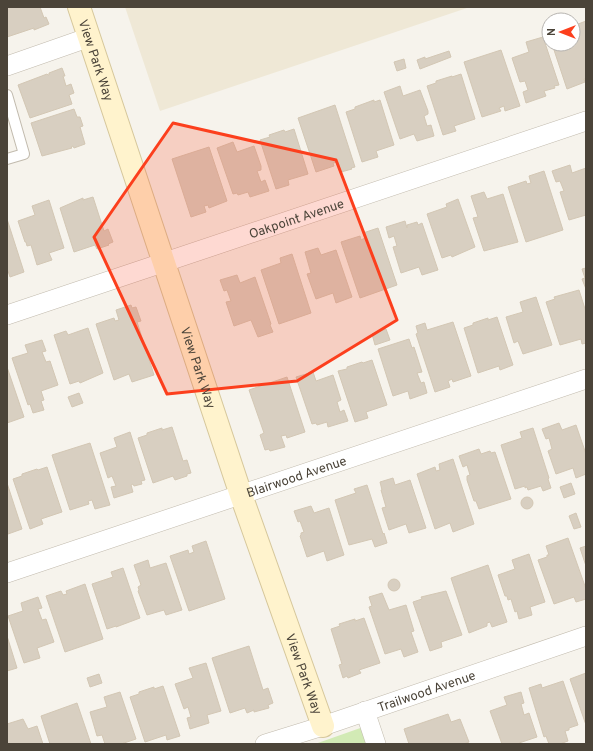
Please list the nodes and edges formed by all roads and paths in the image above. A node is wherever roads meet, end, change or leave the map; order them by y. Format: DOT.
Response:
graph roads {
  1 [pos="79,7"];
  2 [pos="90,37"];
  3 [pos="7,66"];
  4 [pos="7,95"];
  5 [pos="586,121"];
  6 [pos="7,159"];
  7 [pos="164,262"];
  8 [pos="7,315"];
  9 [pos="586,379"];
  10 [pos="241,496"];
  11 [pos="7,573"];
  12 [pos="586,636"];
  13 [pos="365,711"];
  14 [pos="323,726"];
  15 [pos="265,744"];
  16 [pos="376,744"];
  1 -- 2 [label="street, View Park Way"];
  2 -- 3 [label="street"];
  2 -- 7 [label="street, View Park Way"];
  4 -- 6 [label="lane"];
  5 -- 7 [label="street, Oakpoint Avenue"];
  7 -- 8 [label="street, Oakpoint Avenue"];
  7 -- 10 [label="street, View Park Way"];
  9 -- 10 [label="street, Blairwood Avenue"];
  10 -- 11 [label="street, Blairwood Avenue"];
  10 -- 14 [label="street, View Park Way"];
  12 -- 13 [label="street, Trailwood Avenue"];
  13 -- 14 [label="street, Trailwood Avenue"];
  13 -- 16 [label="street"];
  14 -- 15 [label="street, Trailwood Avenue"];
}
